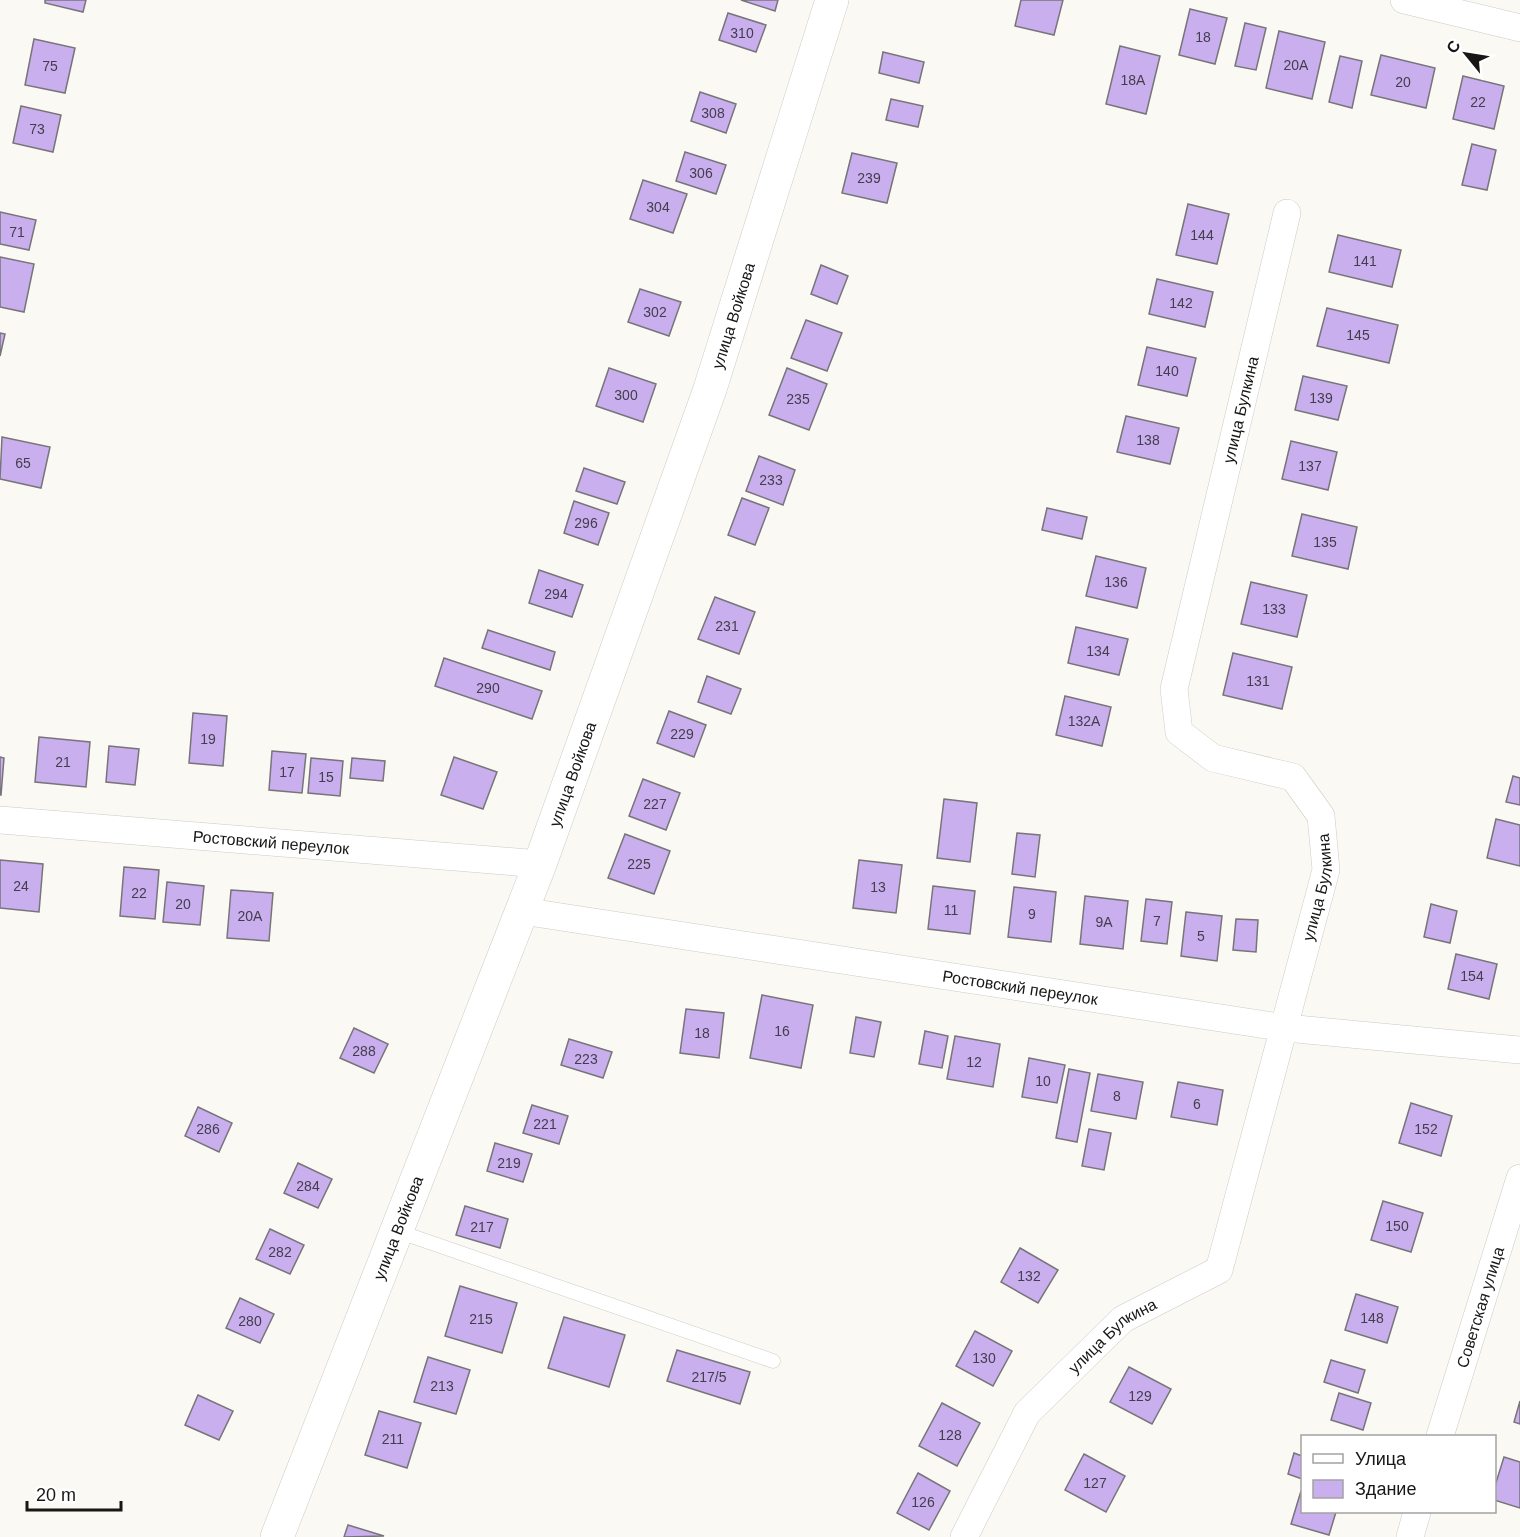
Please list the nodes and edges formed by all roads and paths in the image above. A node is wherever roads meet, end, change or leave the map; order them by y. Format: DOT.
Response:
graph roads {
  1 [pos="832,0"];
  2 [pos="1404,0"];
  3 [pos="1520,28"];
  4 [pos="1287,213"];
  5 [pos="0,820"];
  6 [pos="540,864"];
  7 [pos="522,911"];
  8 [pos="1286,1028"];
  9 [pos="1520,1050"];
  10 [pos="1520,1178"];
  11 [pos="397,1231"];
  12 [pos="773,1361"];
  13 [pos="1441,1435"];
  14 [pos="1417,1513"];
  15 [pos="277,1537"];
  16 [pos="964,1537"];
  17 [pos="1410,1537"];
  1 -- 6 [label="main road, улица Войкова"];
  2 -- 3 [label="street"];
  4 -- 8 [label="street, улица Булкина"];
  5 -- 6 [label="street, Ростовский переулок"];
  6 -- 7 [label="main road, улица Войкова"];
  7 -- 8 [label="street, Ростовский переулок"];
  7 -- 11 [label="main road, улица Войкова"];
  8 -- 9 [label="street, Ростовский переулок"];
  8 -- 16 [label="street, улица Булкина"];
  10 -- 13 [label="street, Советская улица"];
  11 -- 12 [label="lane"];
  11 -- 15 [label="main road, улица Войкова"];
  14 -- 17 [label="street"];
}
